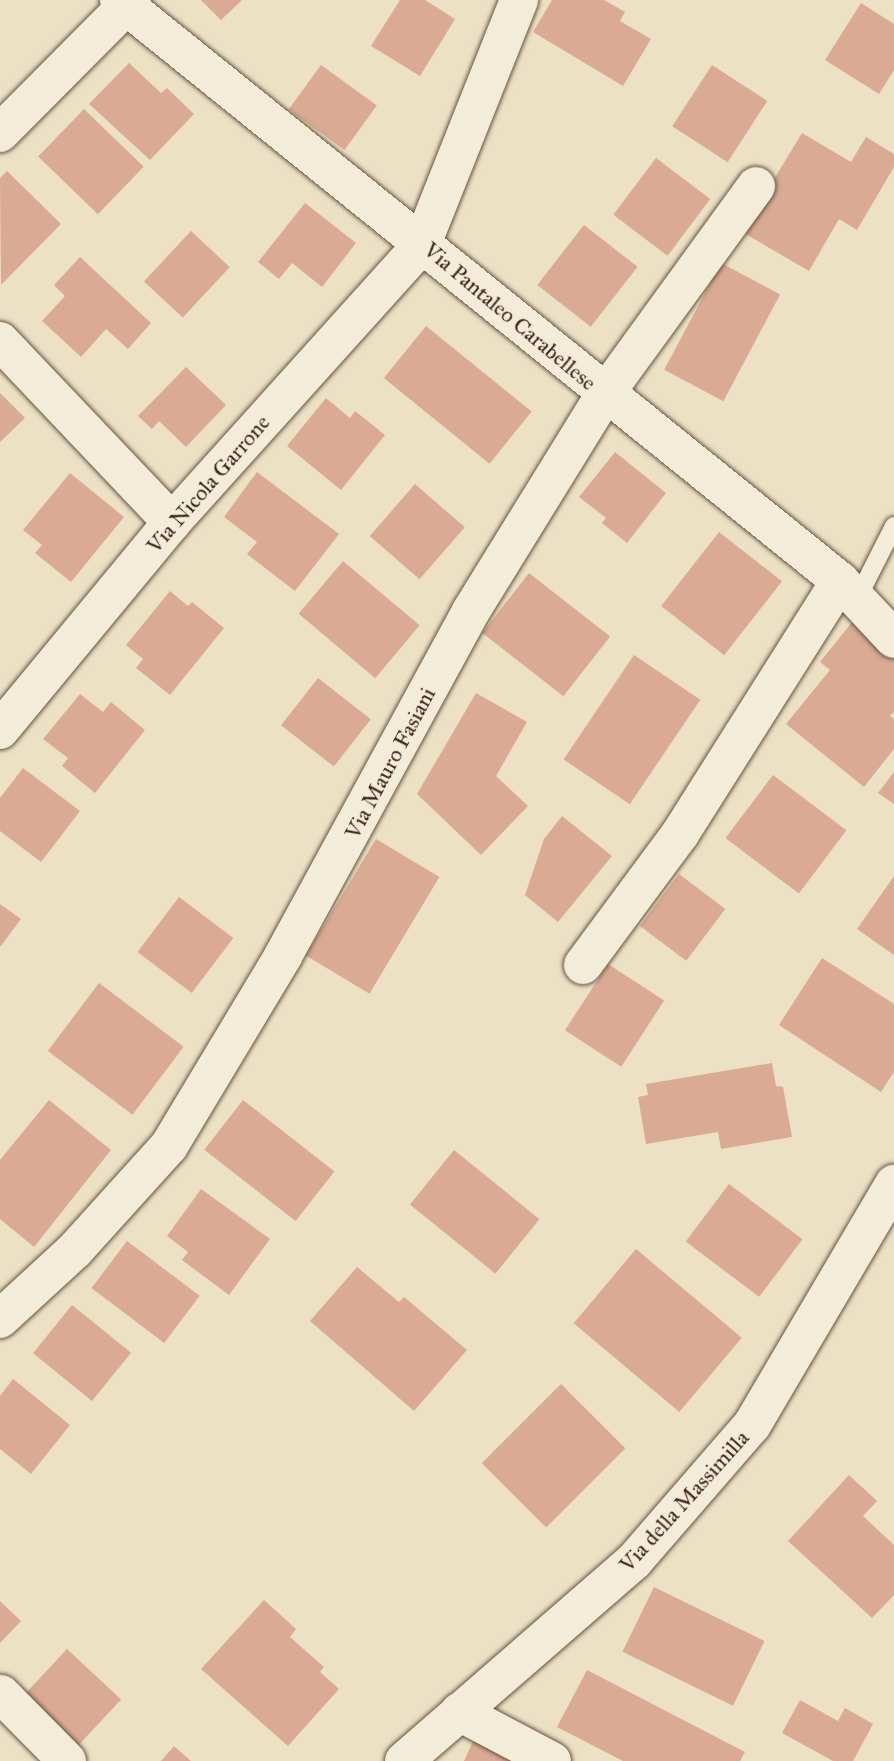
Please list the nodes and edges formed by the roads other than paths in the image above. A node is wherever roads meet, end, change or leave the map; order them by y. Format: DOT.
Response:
graph roads {
  1 [pos="519,0"];
  2 [pos="126,2"];
  3 [pos="0,133"];
  4 [pos="756,186"];
  5 [pos="422,244"];
  6 [pos="0,341"];
  7 [pos="605,394"];
  8 [pos="172,522"];
  9 [pos="894,526"];
  10 [pos="848,590"];
  11 [pos="894,639"];
  12 [pos="0,730"];
  13 [pos="583,965"];
  14 [pos="894,1184"];
  15 [pos="0,1319"];
  16 [pos="1,1694"];
  17 [pos="459,1712"];
  18 [pos="67,1761"];
  19 [pos="404,1761"];
  20 [pos="552,1761"];
  1 -- 5 [label="street"];
  2 -- 3 [label="street"];
  2 -- 5 [label="street, Via Pantaleo Carabellese"];
  4 -- 7 [label="street, Via Mauro Fasiani"];
  5 -- 7 [label="street, Via Pantaleo Carabellese"];
  5 -- 8 [label="street, Via Nicola Garrone"];
  6 -- 8 [label="street"];
  7 -- 10 [label="street, Via Pantaleo Carabellese"];
  7 -- 15 [label="street, Via Mauro Fasiani"];
  8 -- 12 [label="street, Via Nicola Garrone"];
  9 -- 10 [label="lane"];
  10 -- 11 [label="street, Via Pantaleo Carabellese"];
  10 -- 13 [label="street"];
  14 -- 17 [label="street, Via della Massimilla"];
  16 -- 18 [label="street"];
  17 -- 19 [label="street, Via della Massimilla"];
  17 -- 20 [label="street"];
}
